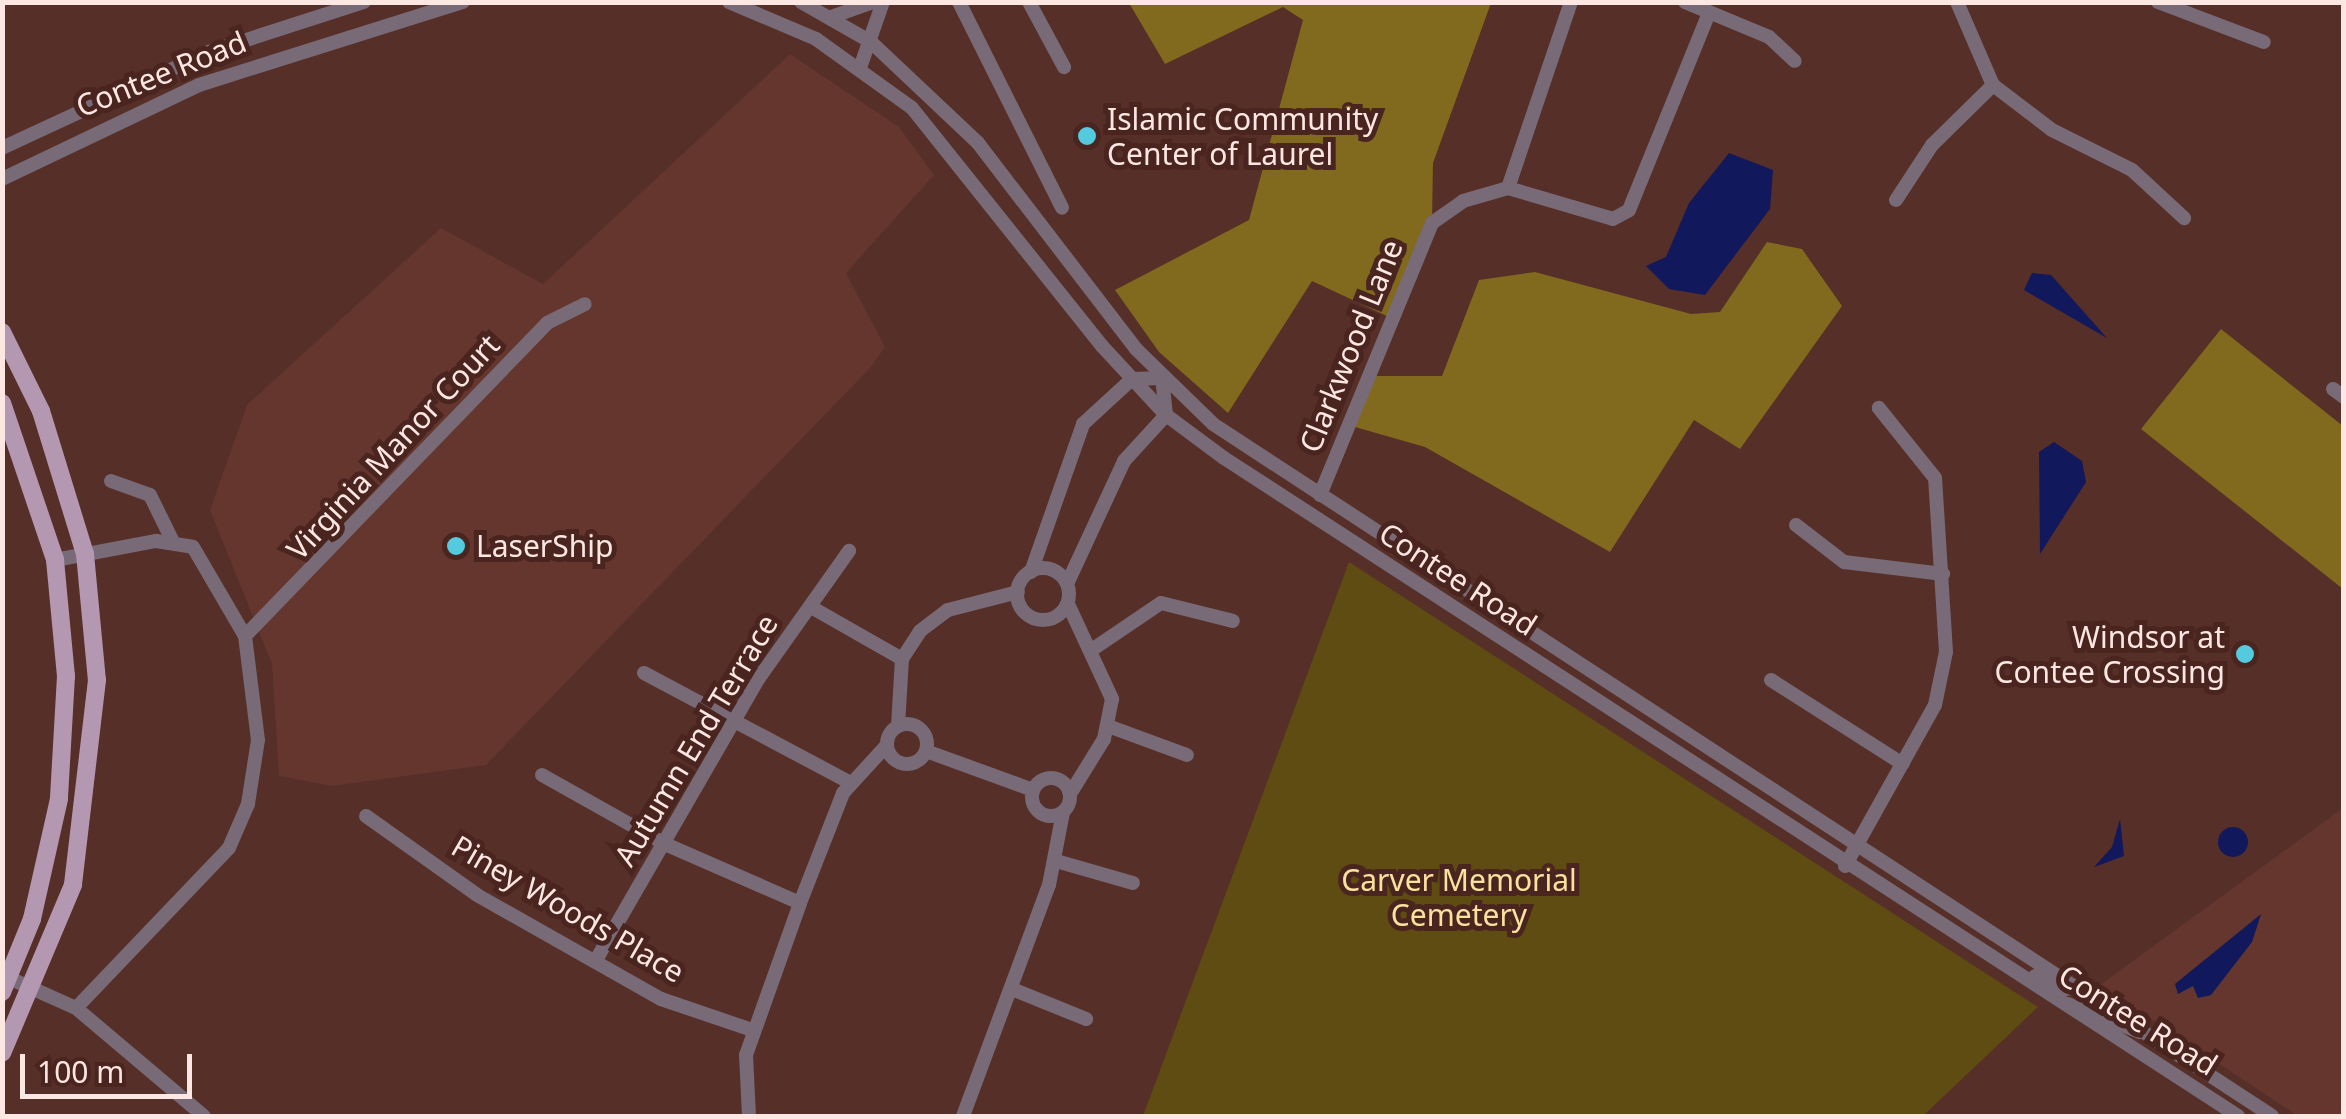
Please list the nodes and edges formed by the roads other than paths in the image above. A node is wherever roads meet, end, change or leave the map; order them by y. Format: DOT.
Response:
graph roads {
  1 [pos="364,2"];
  2 [pos="463,2"];
  3 [pos="728,2"];
  4 [pos="802,2"];
  5 [pos="873,2"];
  6 [pos="883,2"];
  7 [pos="959,2"];
  8 [pos="1029,2"];
  9 [pos="1571,2"];
  10 [pos="1684,2"];
  11 [pos="1957,2"];
  12 [pos="2158,2"];
  13 [pos="1709,13"];
  14 [pos="831,17"];
  15 [pos="871,42"];
  16 [pos="2264,42"];
  17 [pos="1795,60"];
  18 [pos="860,65"];
  19 [pos="1064,67"];
  20 [pos="1993,84"];
  21 [pos="2,148"];
  22 [pos="2,179"];
  23 [pos="1508,188"];
  24 [pos="1896,200"];
  25 [pos="1062,208"];
  26 [pos="2184,218"];
  27 [pos="585,304"];
  28 [pos="2,332"];
  29 [pos="1162,378"];
  30 [pos="1132,379"];
  31 [pos="2,403"];
  32 [pos="1880,408"];
  33 [pos="1166,416"];
  34 [pos="112,481"];
  35 [pos="1320,496"];
  36 [pos="1796,525"];
  37 [pos="172,540"];
  38 [pos="849,551"];
  39 [pos="85,554"];
  40 [pos="55,560"];
  41 [pos="1030,572"];
  42 [pos="1943,574"];
  43 [pos="1067,584"];
  44 [pos="1014,598"];
  45 [pos="1068,604"];
  46 [pos="811,607"];
  47 [pos="1050,619"];
  48 [pos="1232,622"];
  49 [pos="1080,635"];
  50 [pos="245,636"];
  51 [pos="1092,649"];
  52 [pos="902,659"];
  53 [pos="644,673"];
  54 [pos="1772,680"];
  55 [pos="900,708"];
  56 [pos="733,721"];
  57 [pos="914,725"];
  58 [pos="898,726"];
  59 [pos="1108,726"];
  60 [pos="887,745"];
  61 [pos="926,751"];
  62 [pos="1188,755"];
  63 [pos="896,760"];
  64 [pos="877,762"];
  65 [pos="1903,764"];
  66 [pos="1079,773"];
  67 [pos="542,775"];
  68 [pos="1058,779"];
  69 [pos="851,783"];
  70 [pos="1032,790"];
  71 [pos="1070,794"];
  72 [pos="1063,812"];
  73 [pos="1042,814"];
  74 [pos="366,816"];
  75 [pos="1055,837"];
  76 [pos="665,844"];
  77 [pos="1859,844"];
  78 [pos="1056,860"];
  79 [pos="1845,866"];
  80 [pos="1133,883"];
  81 [pos="800,903"];
  82 [pos="1968,944"];
  83 [pos="596,960"];
  84 [pos="6,985"];
  85 [pos="2079,986"];
  86 [pos="1012,989"];
  87 [pos="34,990"];
  88 [pos="2062,1005"];
  89 [pos="76,1008"];
  90 [pos="1086,1019"];
  91 [pos="752,1030"];
  92 [pos="2154,1033"];
  93 [pos="2,1053"];
  94 [pos="750,1110"];
  95 [pos="204,1116"];
  96 [pos="762,1116"];
  97 [pos="963,1116"];
  98 [pos="2238,1116"];
  99 [pos="2272,1116"];
  1 -- 21 [label="street, Contee Road"];
  2 -- 22 [label="street, Contee Road"];
  3 -- 18 [label="street, Contee Road"];
  4 -- 14 [label="street, Contee Road"];
  5 -- 14 [label="street"];
  6 -- 15 [label="street"];
  7 -- 25 [label="street"];
  8 -- 19 [label="street"];
  9 -- 23 [label="street"];
  10 -- 13 [label="street"];
  11 -- 20 [label="street"];
  12 -- 16 [label="street"];
  13 -- 17 [label="street"];
  13 -- 23 [label="street"];
  14 -- 15 [label="street, Contee Road"];
  15 -- 18 [label="street"];
  15 -- 29 [label="street, Contee Road"];
  18 -- 30 [label="street, Contee Road"];
  20 -- 24 [label="street"];
  20 -- 26 [label="street"];
  23 -- 35 [label="street, Clarkwood Lane"];
  27 -- 50 [label="street, Virginia Manor Court"];
  28 -- 39 [label="main road"];
  29 -- 30 [label="street"];
  29 -- 33 [label="street"];
  29 -- 35 [label="street, Contee Road"];
  30 -- 33 [label="street, Contee Road"];
  30 -- 41 [label="street"];
  31 -- 40 [label="main road"];
  32 -- 42 [label="street"];
  33 -- 43 [label="street"];
  33 -- 79 [label="street, Contee Road"];
  34 -- 37 [label="street"];
  35 -- 77 [label="street, Contee Road"];
  36 -- 42 [label="street"];
  37 -- 39 [label="street"];
  37 -- 50 [label="street"];
  38 -- 46 [label="street, Autumn End Terrace"];
  39 -- 40 [label="street"];
  39 -- 87 [label="main road"];
  40 -- 84 [label="main road"];
  41 -- 43 [label="street"];
  41 -- 44 [label="street"];
  42 -- 65 [label="street"];
  43 -- 45 [label="street"];
  44 -- 47 [label="street"];
  44 -- 52 [label="street"];
  45 -- 47 [label="street"];
  45 -- 49 [label="street"];
  46 -- 52 [label="street"];
  46 -- 56 [label="street, Autumn End Terrace"];
  47 -- 49 [label="street"];
  48 -- 51 [label="street"];
  49 -- 51 [label="street"];
  50 -- 89 [label="street"];
  51 -- 59 [label="street"];
  52 -- 55 [label="street"];
  53 -- 56 [label="street"];
  54 -- 65 [label="street"];
  55 -- 57 [label="street"];
  55 -- 58 [label="street"];
  56 -- 69 [label="street"];
  56 -- 76 [label="street, Autumn End Terrace"];
  57 -- 58 [label="street"];
  57 -- 61 [label="street"];
  58 -- 60 [label="street"];
  59 -- 62 [label="street"];
  59 -- 66 [label="street"];
  60 -- 63 [label="street"];
  60 -- 64 [label="street"];
  61 -- 63 [label="street"];
  61 -- 70 [label="street"];
  63 -- 64 [label="street"];
  64 -- 69 [label="street"];
  65 -- 77 [label="street"];
  66 -- 68 [label="street"];
  66 -- 71 [label="street"];
  67 -- 76 [label="street"];
  68 -- 70 [label="street"];
  68 -- 71 [label="street"];
  69 -- 81 [label="street"];
  70 -- 73 [label="street"];
  71 -- 72 [label="street"];
  72 -- 73 [label="street"];
  72 -- 75 [label="street"];
  73 -- 75 [label="street"];
  74 -- 83 [label="street, Piney Woods Place"];
  75 -- 78 [label="street"];
  76 -- 81 [label="street"];
  76 -- 83 [label="street, Autumn End Terrace"];
  77 -- 79 [label="street"];
  77 -- 85 [label="street, Contee Road"];
  78 -- 80 [label="street"];
  78 -- 86 [label="street"];
  79 -- 82 [label="street, Contee Road"];
  81 -- 91 [label="street"];
  82 -- 85 [label="street"];
  82 -- 88 [label="street, Contee Road"];
  83 -- 91 [label="street, Piney Woods Place"];
  84 -- 87 [label="street"];
  85 -- 92 [label="street, Contee Road"];
  86 -- 90 [label="street"];
  86 -- 97 [label="street"];
  87 -- 89 [label="street"];
  87 -- 93 [label="main road"];
  88 -- 92 [label="street"];
  88 -- 98 [label="street, Contee Road"];
  89 -- 95 [label="street"];
  91 -- 94 [label="street"];
  92 -- 99 [label="street, Contee Road"];
  94 -- 96 [label="street"];
}
